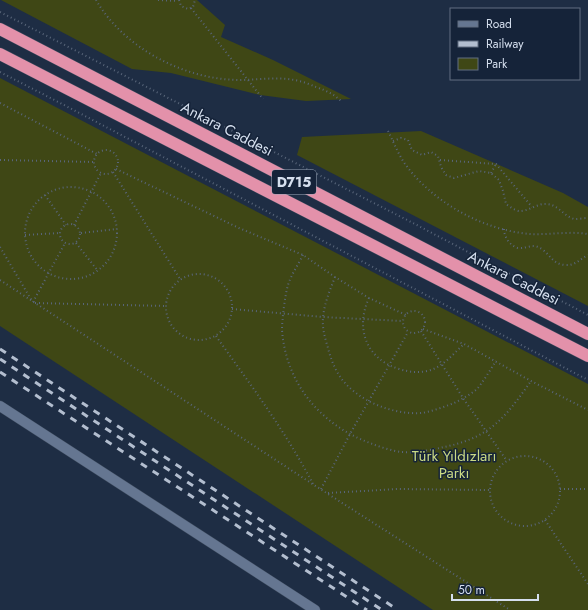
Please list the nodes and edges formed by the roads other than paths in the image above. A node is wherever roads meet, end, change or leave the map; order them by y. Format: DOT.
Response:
graph roads {
  1 [pos="0,29"];
  2 [pos="0,54"];
  3 [pos="588,334"];
  4 [pos="588,356"];
  5 [pos="0,406"];
  6 [pos="315,610"];
  1 -- 3 [label="highway, Ankara Caddesi / D715"];
  2 -- 4 [label="highway, D715"];
  5 -- 6 [label="street"];
}
